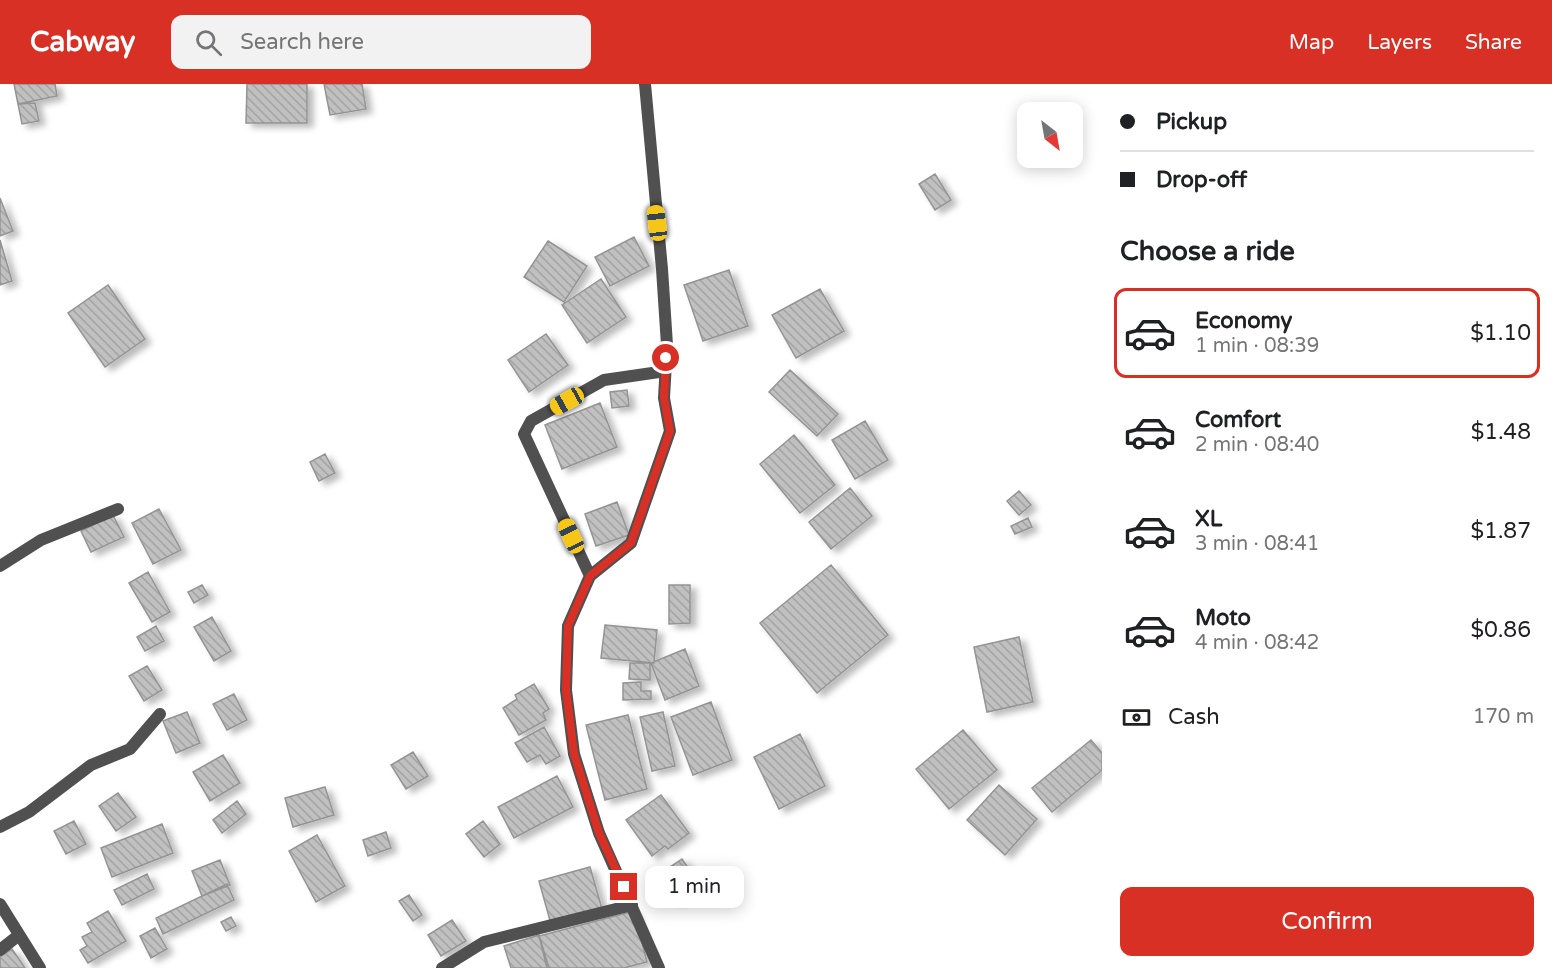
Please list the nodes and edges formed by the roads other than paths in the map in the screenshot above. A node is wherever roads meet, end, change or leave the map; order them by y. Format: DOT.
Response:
graph roads {
  1 [pos="645,84"];
  2 [pos="666,371"];
  3 [pos="118,509"];
  4 [pos="0,566"];
  5 [pos="590,576"];
  6 [pos="160,714"];
  7 [pos="0,826"];
  8 [pos="0,904"];
  9 [pos="632,904"];
  10 [pos="19,935"];
  11 [pos="0,950"];
  12 [pos="40,968"];
  13 [pos="442,968"];
  14 [pos="658,968"];
  1 -- 2 [label="street"];
  2 -- 5 [label="street"];
  2 -- 5 [label="street"];
  3 -- 4 [label="street"];
  5 -- 9 [label="street"];
  6 -- 7 [label="street"];
  8 -- 10 [label="street"];
  9 -- 13 [label="street"];
  9 -- 14 [label="street"];
  10 -- 11 [label="street"];
  10 -- 12 [label="street"];
}
